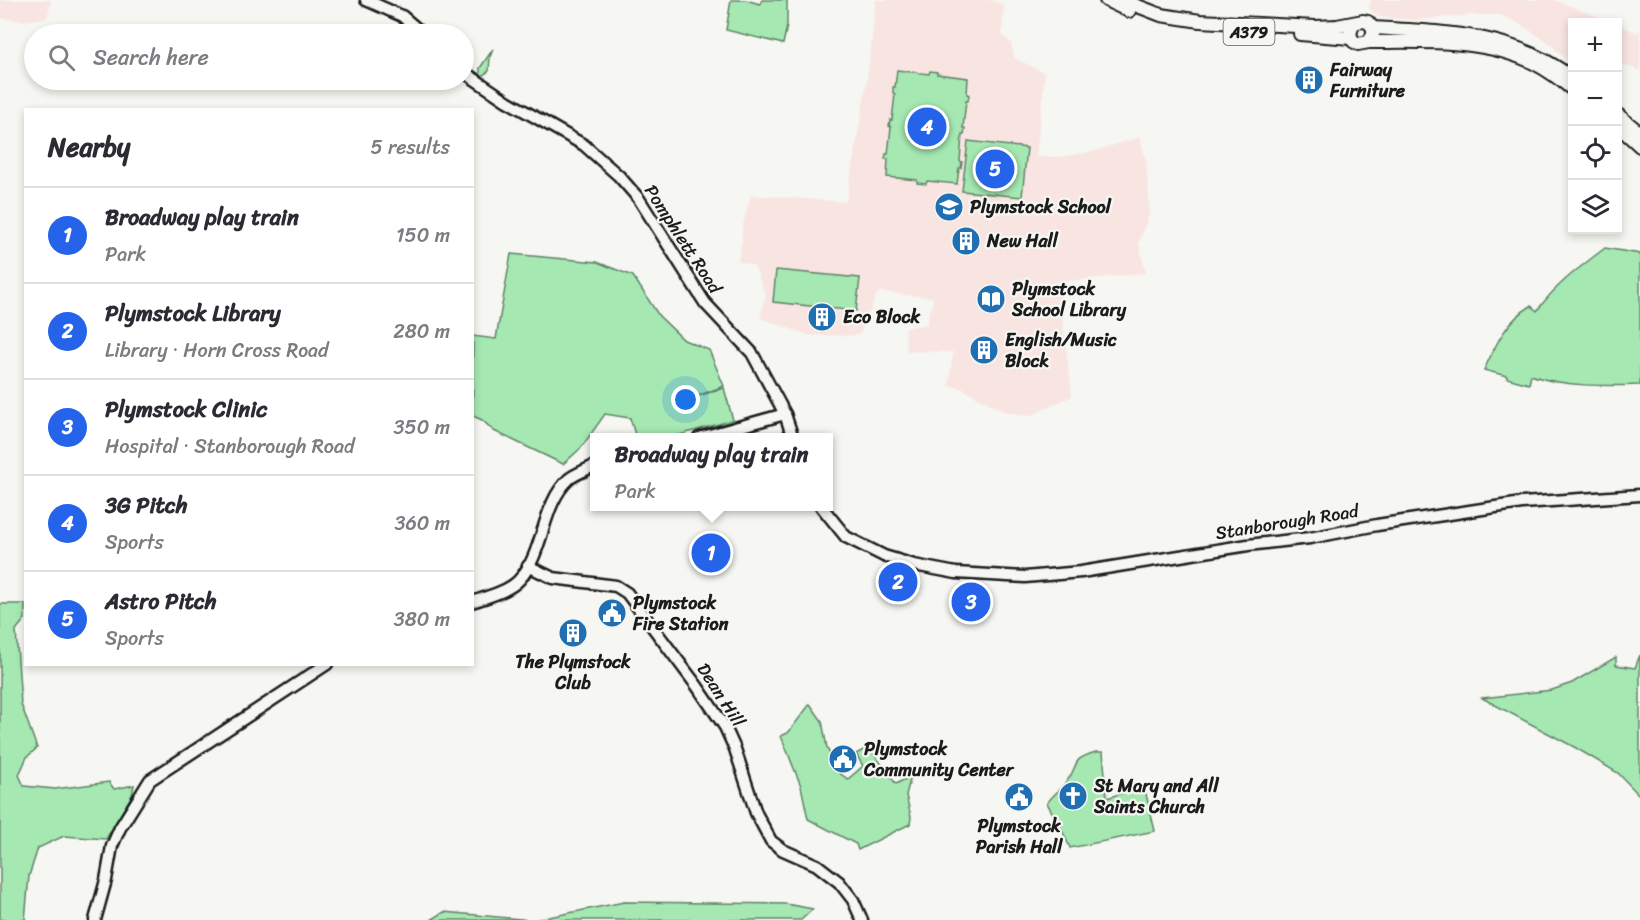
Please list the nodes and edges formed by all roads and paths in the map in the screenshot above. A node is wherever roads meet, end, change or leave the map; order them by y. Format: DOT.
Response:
graph roads {
  1 [pos="366,0"];
  2 [pos="1106,0"];
  3 [pos="1122,0"];
  4 [pos="411,24"];
  5 [pos="1353,24"];
  6 [pos="1372,28"];
  7 [pos="1351,38"];
  8 [pos="1369,42"];
  9 [pos="1568,75"];
  10 [pos="474,79"];
  11 [pos="1568,86"];
  12 [pos="1622,119"];
  13 [pos="1622,130"];
  14 [pos="1640,133"];
  15 [pos="1640,146"];
  16 [pos="785,414"];
  17 [pos="717,433"];
  18 [pos="791,433"];
  19 [pos="590,468"];
  20 [pos="1640,495"];
  21 [pos="823,511"];
  22 [pos="528,566"];
  23 [pos="474,601"];
  24 [pos="324,666"];
  25 [pos="95,920"];
  26 [pos="862,920"];
  1 -- 4 [label="street"];
  2 -- 7 [label="main road, A379"];
  3 -- 5 [label="main road, A379"];
  5 -- 6 [label="main road, A379"];
  5 -- 7 [label="main road"];
  6 -- 8 [label="main road"];
  6 -- 9 [label="main road, A379"];
  7 -- 8 [label="main road, A379"];
  8 -- 11 [label="main road, A379"];
  10 -- 16 [label="street, Pomphlett Road"];
  12 -- 14 [label="main road"];
  13 -- 15 [label="main road"];
  16 -- 17 [label="street"];
  16 -- 18 [label="street, Pomphlett Road"];
  19 -- 22 [label="street"];
  20 -- 21 [label="street, Stanborough Road"];
  22 -- 23 [label="street"];
  22 -- 26 [label="street, Dean Hill"];
  24 -- 25 [label="street"];
}
